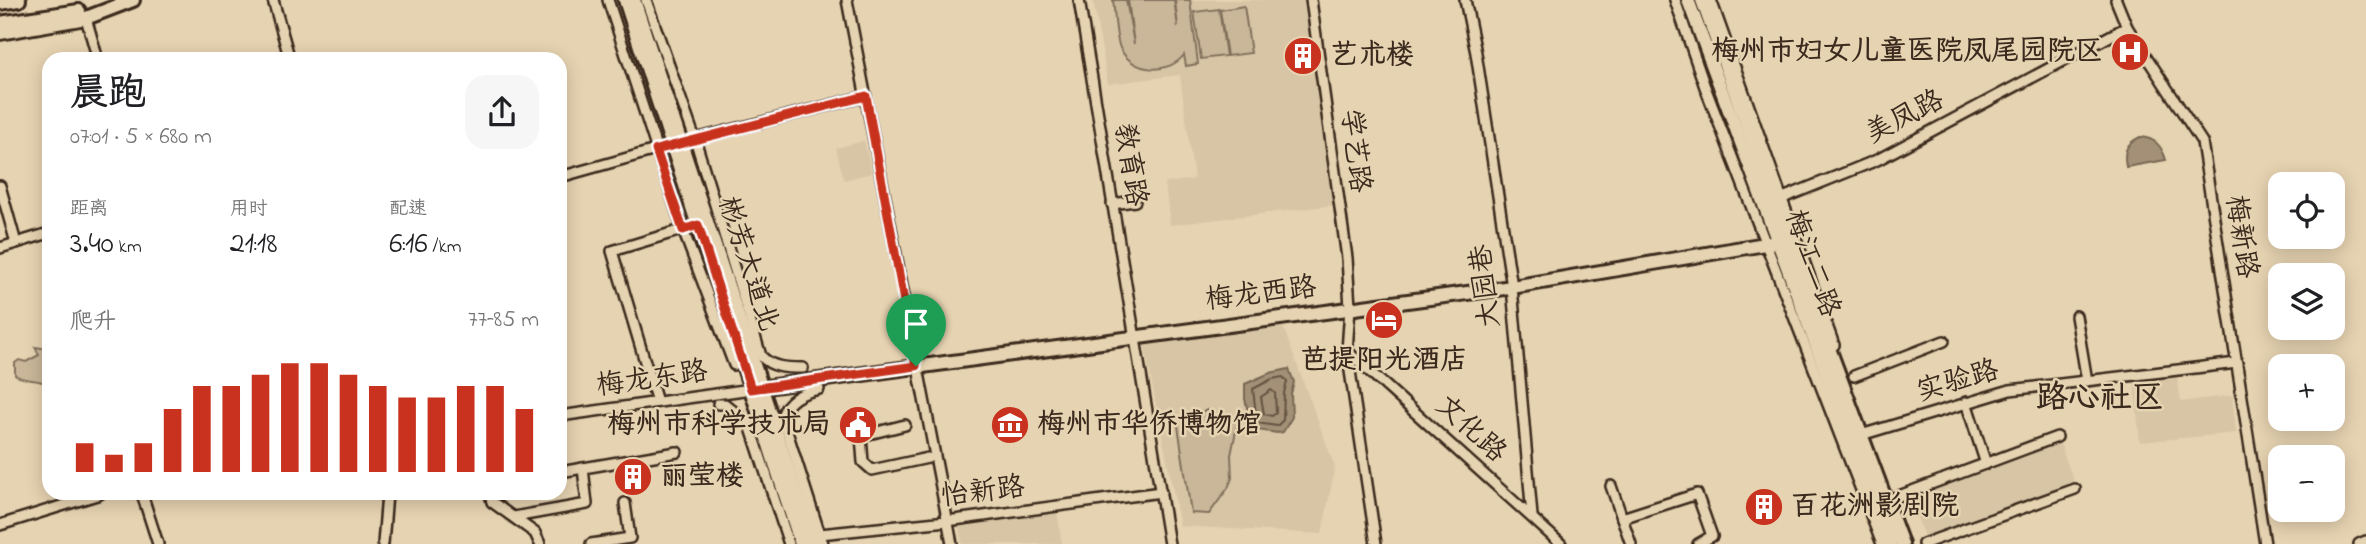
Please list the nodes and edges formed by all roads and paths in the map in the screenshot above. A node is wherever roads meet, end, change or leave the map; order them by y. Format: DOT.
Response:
graph roads {
  1 [pos="19,0"];
  2 [pos="58,0"];
  3 [pos="110,0"];
  4 [pos="133,0"];
  5 [pos="273,0"];
  6 [pos="608,0"];
  7 [pos="625,0"];
  8 [pos="634,0"];
  9 [pos="646,0"];
  10 [pos="847,0"];
  11 [pos="1079,0"];
  12 [pos="1311,0"];
  13 [pos="1465,0"];
  14 [pos="1675,0"];
  15 [pos="1688,0"];
  16 [pos="1702,0"];
  17 [pos="1711,0"];
  18 [pos="2116,0"];
  19 [pos="13,1"];
  20 [pos="0,3"];
  21 [pos="54,14"];
  22 [pos="86,18"];
  23 [pos="0,23"];
  24 [pos="2127,27"];
  25 [pos="0,33"];
  26 [pos="96,52"];
  27 [pos="288,52"];
  28 [pos="866,96"];
  29 [pos="695,139"];
  30 [pos="677,144"];
  31 [pos="656,150"];
  32 [pos="567,175"];
  33 [pos="0,186"];
  34 [pos="1135,201"];
  35 [pos="1774,201"];
  36 [pos="1112,204"];
  37 [pos="698,225"];
  38 [pos="683,230"];
  39 [pos="42,235"];
  40 [pos="16,243"];
  41 [pos="1771,243"];
  42 [pos="0,248"];
  43 [pos="1512,287"];
  44 [pos="1350,308"];
  45 [pos="2076,316"];
  46 [pos="1135,337"];
  47 [pos="1944,341"];
  48 [pos="1347,351"];
  49 [pos="2236,363"];
  50 [pos="734,365"];
  51 [pos="916,366"];
  52 [pos="803,368"];
  53 [pos="1854,376"];
  54 [pos="2087,382"];
  55 [pos="756,388"];
  56 [pos="819,389"];
  57 [pos="657,402"];
  58 [pos="1966,402"];
  59 [pos="718,404"];
  60 [pos="567,415"];
  61 [pos="905,425"];
  62 [pos="1861,435"];
  63 [pos="2057,437"];
  64 [pos="677,452"];
  65 [pos="928,458"];
  66 [pos="1986,464"];
  67 [pos="583,468"];
  68 [pos="567,470"];
  69 [pos="1611,486"];
  70 [pos="2075,489"];
  71 [pos="1161,492"];
  72 [pos="81,500"];
  73 [pos="144,500"];
  74 [pos="387,500"];
  75 [pos="492,500"];
  76 [pos="1888,500"];
  77 [pos="625,503"];
  78 [pos="1532,516"];
  79 [pos="514,517"];
  80 [pos="1622,518"];
  81 [pos="947,522"];
  82 [pos="0,525"];
  83 [pos="811,539"];
  84 [pos="2366,541"];
  85 [pos="158,544"];
  86 [pos="383,544"];
  87 [pos="540,544"];
  88 [pos="591,544"];
  89 [pos="789,544"];
  90 [pos="823,544"];
  91 [pos="952,544"];
  92 [pos="1169,544"];
  93 [pos="1376,544"];
  94 [pos="1561,544"];
  95 [pos="1631,544"];
  96 [pos="1698,544"];
  97 [pos="1882,544"];
  98 [pos="1890,544"];
  99 [pos="1902,544"];
  100 [pos="1907,544"];
  101 [pos="1923,544"];
  102 [pos="2265,544"];
  103 [pos="2359,544"];
  1 -- 19 [label="main road"];
  2 -- 21 [label="main road"];
  3 -- 21 [label="main road"];
  4 -- 22 [label="main road"];
  5 -- 27 [label="street"];
  6 -- 31 [label="street"];
  7 -- 30 [label="main road, 彬芳大道北"];
  8 -- 30 [label="main road, 彬芳大道北"];
  9 -- 29 [label="street"];
  10 -- 28 [label="street"];
  11 -- 36 [label="street, 教育路"];
  12 -- 44 [label="street, 学艺路"];
  13 -- 43 [label="street, 大园巷"];
  14 -- 41 [label="street"];
  15 -- 41 [label="main road, 梅江二路"];
  16 -- 35 [label="main road, 梅江二路"];
  17 -- 100 [label="street"];
  18 -- 24 [label="street, 梅新路"];
  19 -- 20 [label="main road"];
  21 -- 23 [label="main road"];
  22 -- 25 [label="main road"];
  22 -- 26 [label="street"];
  24 -- 35 [label="street, 美凤路"];
  24 -- 49 [label="street, 梅新路"];
  28 -- 29 [label="street"];
  28 -- 51 [label="street"];
  29 -- 30 [label="street"];
  29 -- 52 [label="street"];
  30 -- 31 [label="street"];
  30 -- 37 [label="main road, 彬芳大道北"];
  30 -- 55 [label="main road, 彬芳大道北"];
  31 -- 32 [label="street"];
  31 -- 38 [label="street"];
  33 -- 40 [label="street"];
  34 -- 36 [label="street"];
  35 -- 62 [label="main road, 梅江二路"];
  36 -- 46 [label="street, 教育路"];
  37 -- 38 [label="street"];
  37 -- 55 [label="main road, 彬芳大道北"];
  38 -- 50 [label="street"];
  38 -- 57 [label="street"];
  39 -- 40 [label="street"];
  40 -- 42 [label="street"];
  41 -- 43 [label="main road, 梅龙西路"];
  41 -- 97 [label="street"];
  41 -- 98 [label="main road, 梅江二路"];
  43 -- 44 [label="main road, 梅龙西路"];
  43 -- 78 [label="street, 大园巷"];
  44 -- 46 [label="main road, 梅龙西路"];
  44 -- 48 [label="street, 学艺路"];
  45 -- 54 [label="street"];
  46 -- 51 [label="main road, 梅龙西路"];
  46 -- 71 [label="street, 教育路"];
  47 -- 53 [label="street"];
  48 -- 78 [label="street, 文化路"];
  48 -- 93 [label="street, 学艺路"];
  49 -- 54 [label="street, 实验路"];
  49 -- 102 [label="street, 梅新路"];
  51 -- 55 [label="main road, 梅龙西路"];
  51 -- 81 [label="street"];
  54 -- 58 [label="street, 实验路"];
  55 -- 57 [label="street, 梅龙东路"];
  55 -- 83 [label="main road, 彬芳大道北"];
  56 -- 83 [label="street"];
  57 -- 60 [label="street, 梅龙东路"];
  58 -- 62 [label="street, 实验路"];
  58 -- 66 [label="street"];
  59 -- 89 [label="street"];
  61 -- 65 [label="street"];
  62 -- 99 [label="main road, 梅江二路"];
  63 -- 66 [label="street"];
  64 -- 67 [label="street"];
  66 -- 76 [label="street"];
  67 -- 68 [label="street"];
  67 -- 79 [label="street"];
  69 -- 80 [label="street"];
  70 -- 101 [label="street"];
  71 -- 81 [label="street, 怡新路"];
  71 -- 92 [label="street, 教育路"];
  72 -- 82 [label="street"];
  73 -- 85 [label="street"];
  74 -- 86 [label="street"];
  75 -- 79 [label="street"];
  77 -- 88 [label="street"];
  78 -- 94 [label="street, 文化路"];
  79 -- 87 [label="street"];
  80 -- 95 [label="street"];
  80 -- 96 [label="street"];
  81 -- 83 [label="street, 怡新路"];
  81 -- 91 [label="street"];
  83 -- 90 [label="street"];
  84 -- 103 [label="street"];
}
